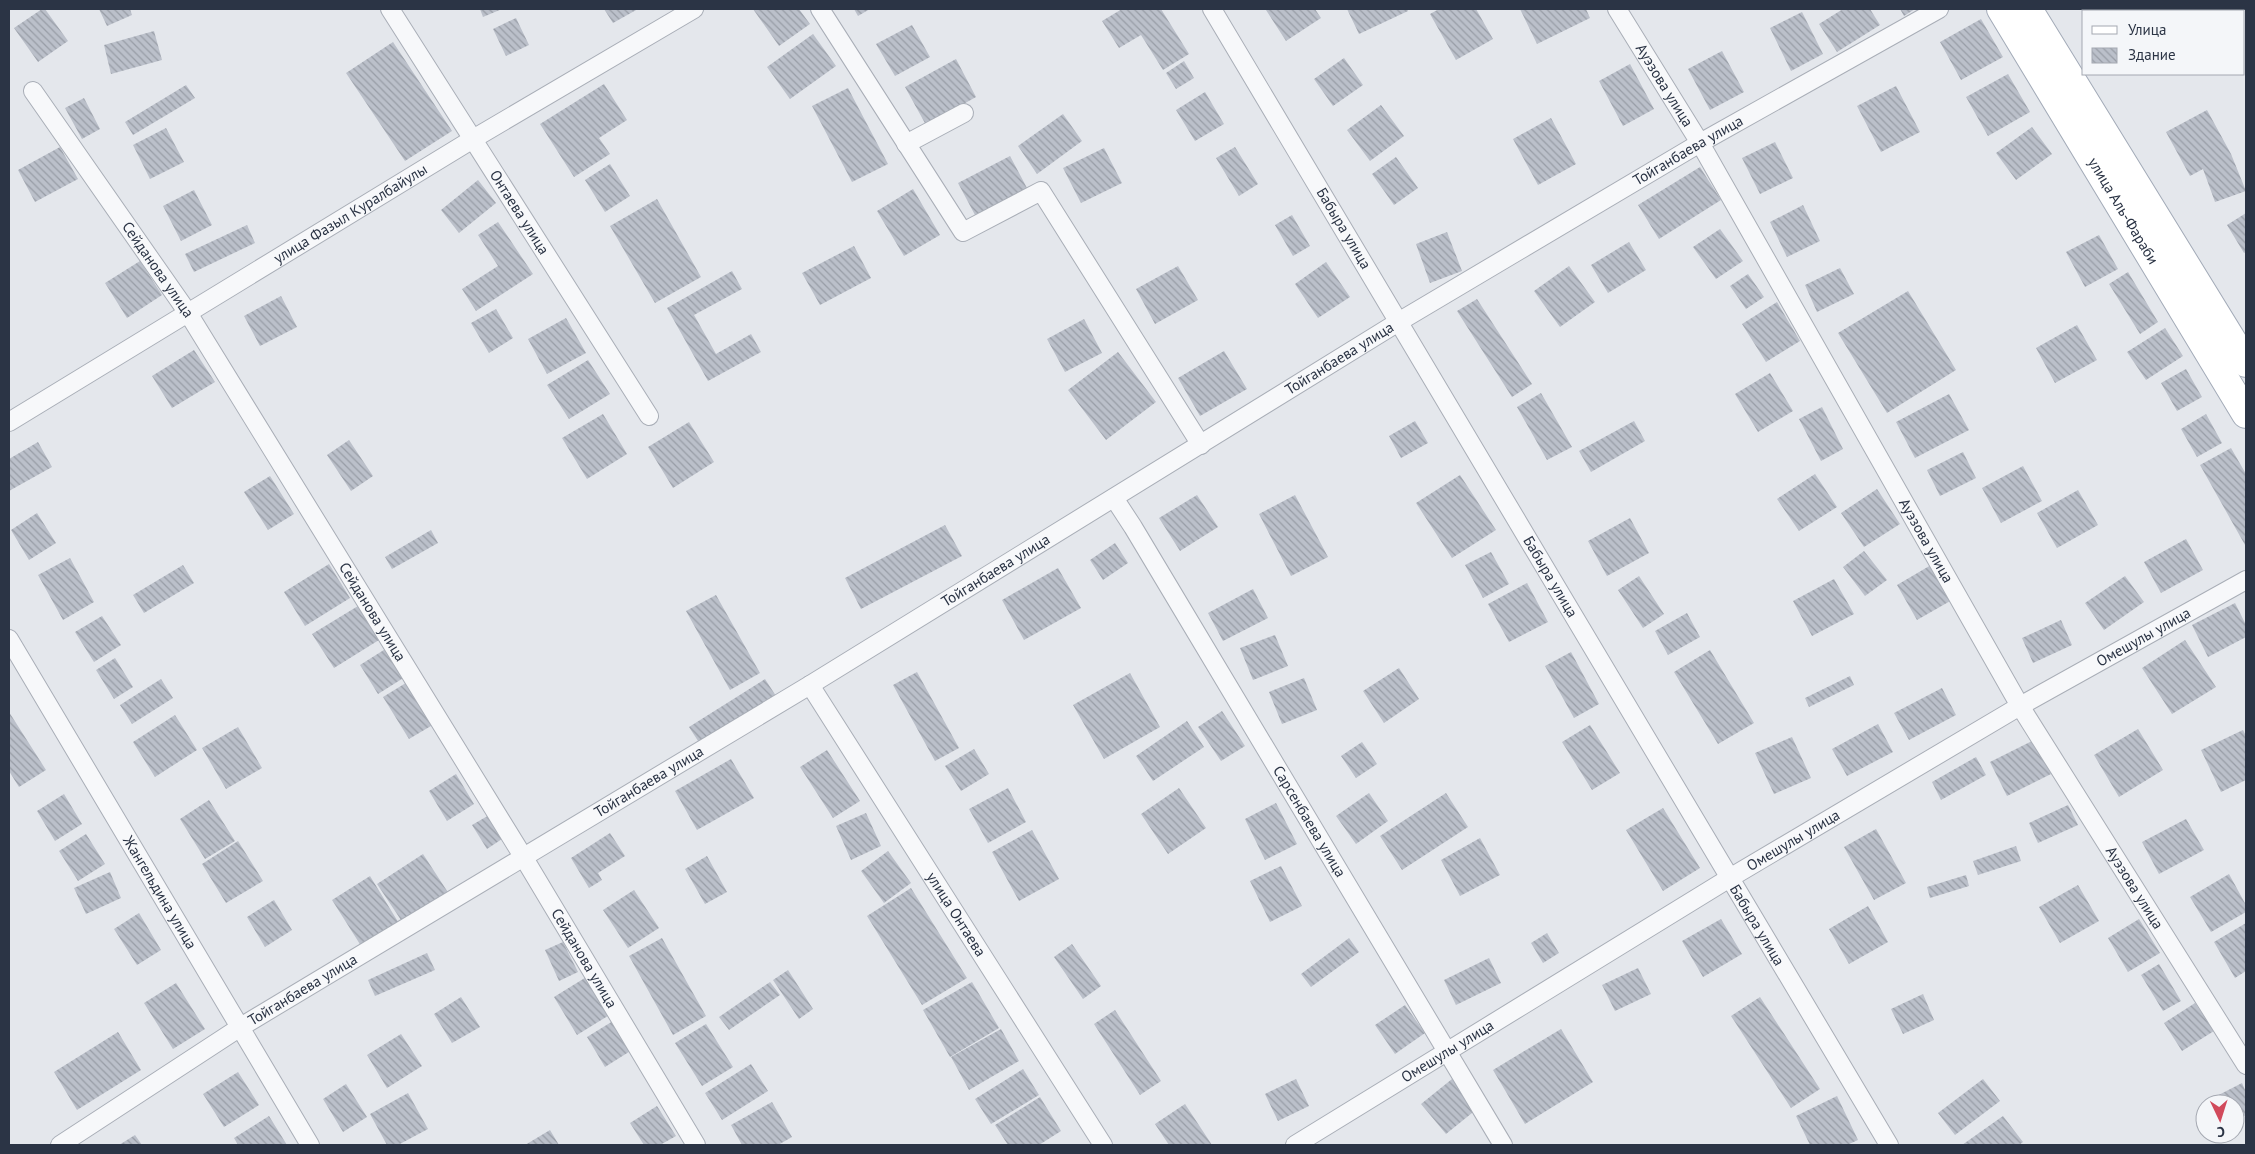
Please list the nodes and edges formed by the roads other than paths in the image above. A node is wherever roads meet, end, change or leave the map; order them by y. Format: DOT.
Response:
graph roads {
  1 [pos="390,9"];
  2 [pos="694,9"];
  3 [pos="820,9"];
  4 [pos="1212,9"];
  5 [pos="1617,9"];
  6 [pos="1939,9"];
  7 [pos="2001,9"];
  8 [pos="2028,9"];
  9 [pos="32,91"];
  10 [pos="964,113"];
  11 [pos="473,139"];
  12 [pos="1700,143"];
  13 [pos="906,144"];
  14 [pos="188,313"];
  15 [pos="1400,321"];
  16 [pos="2246,363"];
  17 [pos="2246,414"];
  18 [pos="649,416"];
  19 [pos="9,422"];
  20 [pos="1200,445"];
  21 [pos="1114,498"];
  22 [pos="2246,580"];
  23 [pos="9,639"];
  24 [pos="810,685"];
  25 [pos="2020,706"];
  26 [pos="524,858"];
  27 [pos="1728,879"];
  28 [pos="239,1028"];
  29 [pos="1446,1053"];
  30 [pos="2246,1065"];
  31 [pos="60,1145"];
  32 [pos="310,1145"];
  33 [pos="696,1145"];
  34 [pos="1103,1145"];
  35 [pos="1295,1145"];
  36 [pos="1503,1145"];
  37 [pos="1889,1145"];
  1 -- 11 [label="street, Онтаева улица"];
  2 -- 11 [label="street, улица Фазыл Куралбайулы"];
  3 -- 13 [label="street"];
  4 -- 15 [label="street, Бабыра улица"];
  5 -- 12 [label="street, Ауэзова улица"];
  6 -- 12 [label="street, Тойганбаева улица"];
  7 -- 17 [label="main road, улица Аль-Фараби"];
  8 -- 16 [label="main road, улица Аль-Фараби"];
  9 -- 14 [label="street, Сейданова улица"];
  10 -- 13 [label="street"];
  11 -- 14 [label="street, улица Фазыл Куралбайулы"];
  11 -- 18 [label="street, Онтаева улица"];
  12 -- 15 [label="street, Тойганбаева улица"];
  12 -- 25 [label="street, Ауэзова улица"];
  13 -- 20 [label="street"];
  14 -- 19 [label="street, улица Фазыл Куралбайулы"];
  14 -- 26 [label="street, Сейданова улица"];
  15 -- 20 [label="street, Тойганбаева улица"];
  15 -- 27 [label="street, Бабыра улица"];
  20 -- 21 [label="street, Тойганбаева улица"];
  21 -- 24 [label="street, Тойганбаева улица"];
  21 -- 29 [label="street, Сарсенбаева улица"];
  22 -- 25 [label="street, Омешулы улица"];
  23 -- 28 [label="street, Жангельдина улица"];
  24 -- 26 [label="street, Тойганбаева улица"];
  24 -- 34 [label="street, улица Онтаева"];
  25 -- 27 [label="street, Омешулы улица"];
  25 -- 30 [label="street, Ауэзова улица"];
  26 -- 28 [label="street, Тойганбаева улица"];
  26 -- 33 [label="street, Сейданова улица"];
  27 -- 29 [label="street, Омешулы улица"];
  27 -- 37 [label="street, Бабыра улица"];
  28 -- 31 [label="street, Тойганбаева улица"];
  28 -- 32 [label="street, Жангельдина улица"];
  29 -- 35 [label="street, Омешулы улица"];
  29 -- 36 [label="street, Сарсенбаева улица"];
}
